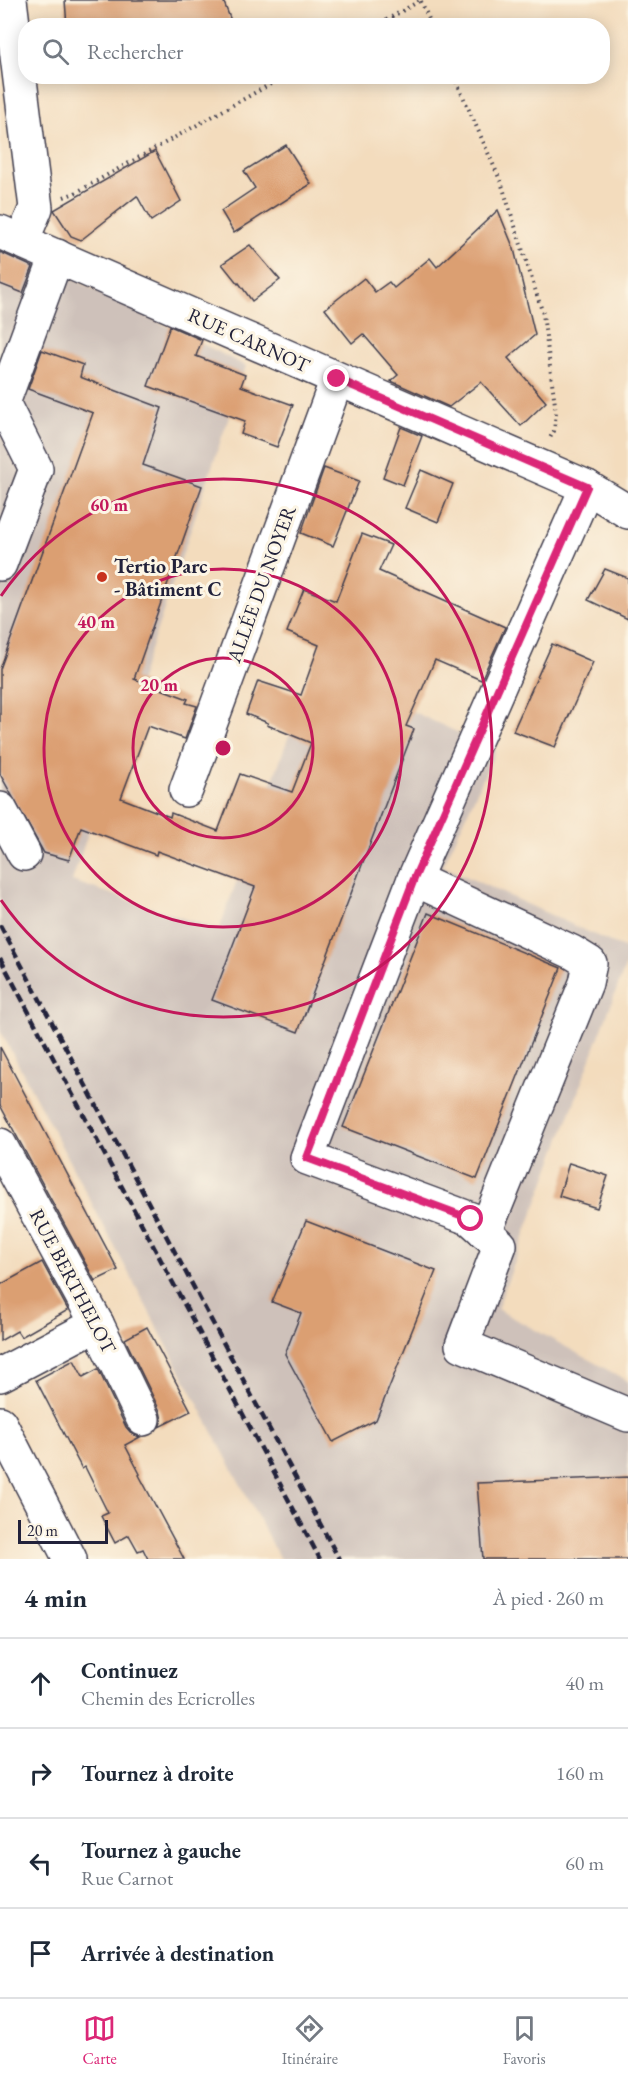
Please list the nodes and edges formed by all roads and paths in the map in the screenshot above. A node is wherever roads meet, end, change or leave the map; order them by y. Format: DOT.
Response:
graph roads {
  1 [pos="10,0"];
  2 [pos="421,0"];
  3 [pos="390,18"];
  4 [pos="429,18"];
  5 [pos="18,64"];
  6 [pos="20,84"];
  7 [pos="271,84"];
  8 [pos="458,84"];
  9 [pos="36,208"];
  10 [pos="11,237"];
  11 [pos="57,256"];
  12 [pos="337,379"];
  13 [pos="534,464"];
  14 [pos="587,487"];
  15 [pos="628,512"];
  16 [pos="0,564"];
  17 [pos="186,790"];
  18 [pos="0,809"];
  19 [pos="24,854"];
  20 [pos="414,879"];
  21 [pos="0,1145"];
  22 [pos="486,1232"];
  23 [pos="97,1324"];
  24 [pos="0,1375"];
  25 [pos="628,1415"];
  26 [pos="142,1419"];
  27 [pos="0,1423"];
  28 [pos="70,1559"];
  1 -- 5 [label="street"];
  2 -- 3 [label="path"];
  2 -- 4 [label="path"];
  6 -- 9 [label="street"];
  7 -- 9 [label="path"];
  8 -- 13 [label="path"];
  9 -- 10 [label="street"];
  10 -- 11 [label="street, RUE CARNOT"];
  11 -- 12 [label="street, RUE CARNOT"];
  11 -- 16 [label="street"];
  12 -- 13 [label="street, RUE CARNOT"];
  12 -- 17 [label="street, ALLÉE DU NOYER"];
  13 -- 14 [label="street, RUE CARNOT"];
  14 -- 15 [label="street, RUE CARNOT"];
  14 -- 20 [label="street"];
  18 -- 19 [label="street"];
  20 -- 22 [label="street"];
  20 -- 22 [label="street"];
  21 -- 23 [label="street, RUE BERTHELOT"];
  22 -- 25 [label="street"];
  23 -- 24 [label="street"];
  23 -- 26 [label="street, RUE BERTHELOT"];
  27 -- 28 [label="street"];
}
